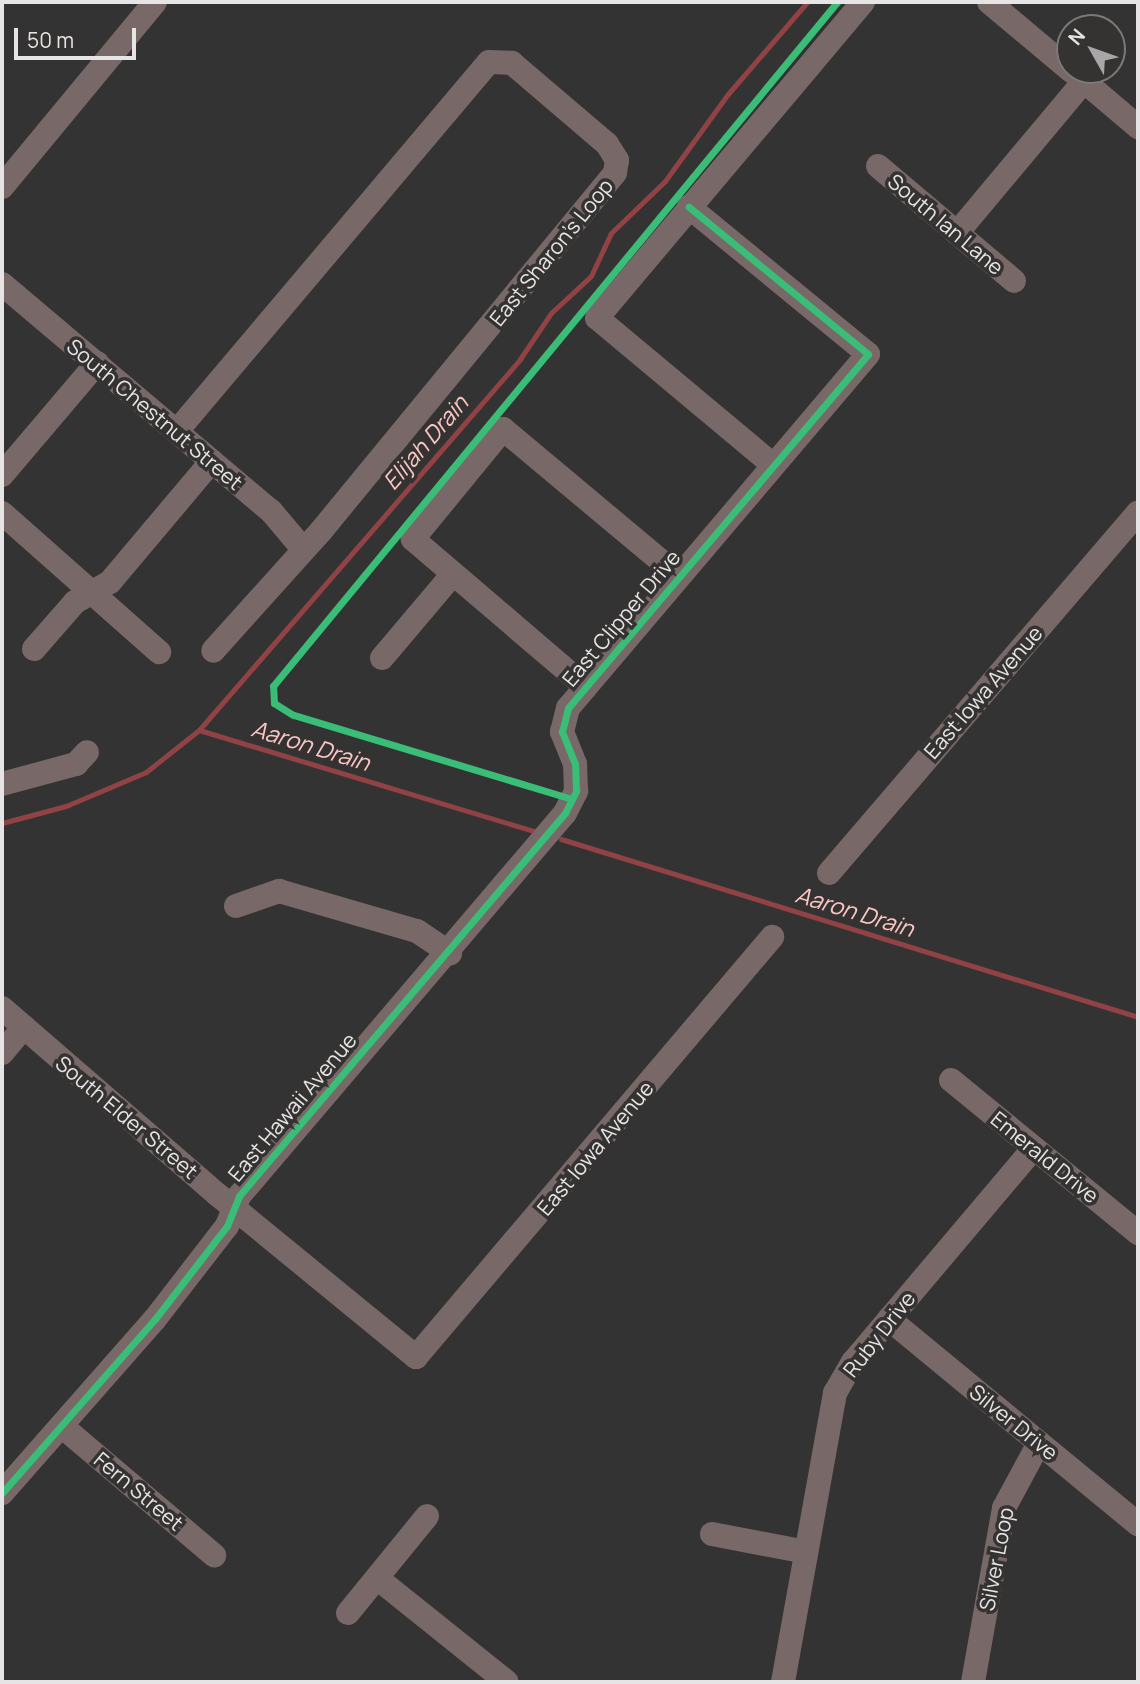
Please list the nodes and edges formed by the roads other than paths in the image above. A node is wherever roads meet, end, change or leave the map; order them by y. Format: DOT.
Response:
graph roads {
  1 [pos="155,2"];
  2 [pos="863,2"];
  3 [pos="989,2"];
  4 [pos="1056,58"];
  5 [pos="1068,84"];
  6 [pos="1087,84"];
  7 [pos="1138,127"];
  8 [pos="878,166"];
  9 [pos="2,187"];
  10 [pos="689,207"];
  11 [pos="957,233"];
  12 [pos="1014,281"];
  13 [pos="2,284"];
  14 [pos="97,363"];
  15 [pos="177,431"];
  16 [pos="212,461"];
  17 [pos="773,465"];
  18 [pos="2,475"];
  19 [pos="1138,512"];
  20 [pos="2,513"];
  21 [pos="303,549"];
  22 [pos="453,574"];
  23 [pos="679,576"];
  24 [pos="92,592"];
  25 [pos="34,649"];
  26 [pos="213,651"];
  27 [pos="159,652"];
  28 [pos="382,658"];
  29 [pos="586,687"];
  30 [pos="86,752"];
  31 [pos="2,784"];
  32 [pos="565,813"];
  33 [pos="829,873"];
  34 [pos="236,906"];
  35 [pos="772,937"];
  36 [pos="450,953"];
  37 [pos="2,1008"];
  38 [pos="24,1027"];
  39 [pos="2,1053"];
  40 [pos="951,1080"];
  41 [pos="1034,1148"];
  42 [pos="234,1208"];
  43 [pos="1138,1233"];
  44 [pos="889,1319"];
  45 [pos="416,1357"];
  46 [pos="64,1428"];
  47 [pos="1040,1443"];
  48 [pos="7,1477"];
  49 [pos="427,1516"];
  50 [pos="1138,1524"];
  51 [pos="712,1534"];
  52 [pos="806,1552"];
  53 [pos="214,1555"];
  54 [pos="377,1578"];
  55 [pos="348,1613"];
  56 [pos="507,1682"];
  57 [pos="783,1682"];
  58 [pos="973,1682"];
  1 -- 9 [label="street"];
  2 -- 10 [label="street"];
  3 -- 4 [label="street"];
  5 -- 11 [label="street"];
  6 -- 7 [label="street"];
  8 -- 11 [label="street, South Ian Lane"];
  10 -- 17 [label="street"];
  10 -- 17 [label="street, East Clipper Drive"];
  11 -- 12 [label="street, South Ian Lane"];
  13 -- 14 [label="street, South Chestnut Street"];
  14 -- 15 [label="street, South Chestnut Street"];
  14 -- 18 [label="street"];
  15 -- 16 [label="street, South Chestnut Street"];
  15 -- 21 [label="street, East Sharon's Loop"];
  16 -- 21 [label="street, South Chestnut Street"];
  16 -- 24 [label="street"];
  17 -- 23 [label="street, East Clipper Drive"];
  19 -- 33 [label="street, East Iowa Avenue"];
  20 -- 24 [label="street"];
  21 -- 26 [label="street"];
  22 -- 23 [label="street"];
  22 -- 28 [label="street"];
  22 -- 29 [label="street"];
  23 -- 29 [label="street, East Clipper Drive"];
  24 -- 25 [label="street"];
  24 -- 27 [label="street"];
  29 -- 32 [label="street, East Clipper Drive"];
  30 -- 31 [label="street"];
  32 -- 36 [label="street, East Hawaii Avenue"];
  34 -- 36 [label="street"];
  35 -- 45 [label="street, East Iowa Avenue"];
  36 -- 42 [label="street, East Hawaii Avenue"];
  37 -- 38 [label="street, South Elder Street"];
  38 -- 39 [label="street"];
  38 -- 42 [label="street, South Elder Street"];
  40 -- 41 [label="street, Emerald Drive"];
  41 -- 43 [label="street, Emerald Drive"];
  41 -- 44 [label="street, Ruby Drive"];
  42 -- 45 [label="street, South Elder Street"];
  42 -- 46 [label="street, East Hawaii Avenue"];
  44 -- 47 [label="street, Silver Drive"];
  44 -- 52 [label="street, Ruby Drive"];
  46 -- 48 [label="street, East Hawaii Avenue"];
  46 -- 53 [label="street, Fern Street"];
  47 -- 50 [label="street, Silver Drive"];
  47 -- 58 [label="street, Silver Loop"];
  49 -- 54 [label="street"];
  51 -- 52 [label="street"];
  52 -- 57 [label="street, Ruby Drive"];
  54 -- 55 [label="street"];
  54 -- 56 [label="street"];
}
